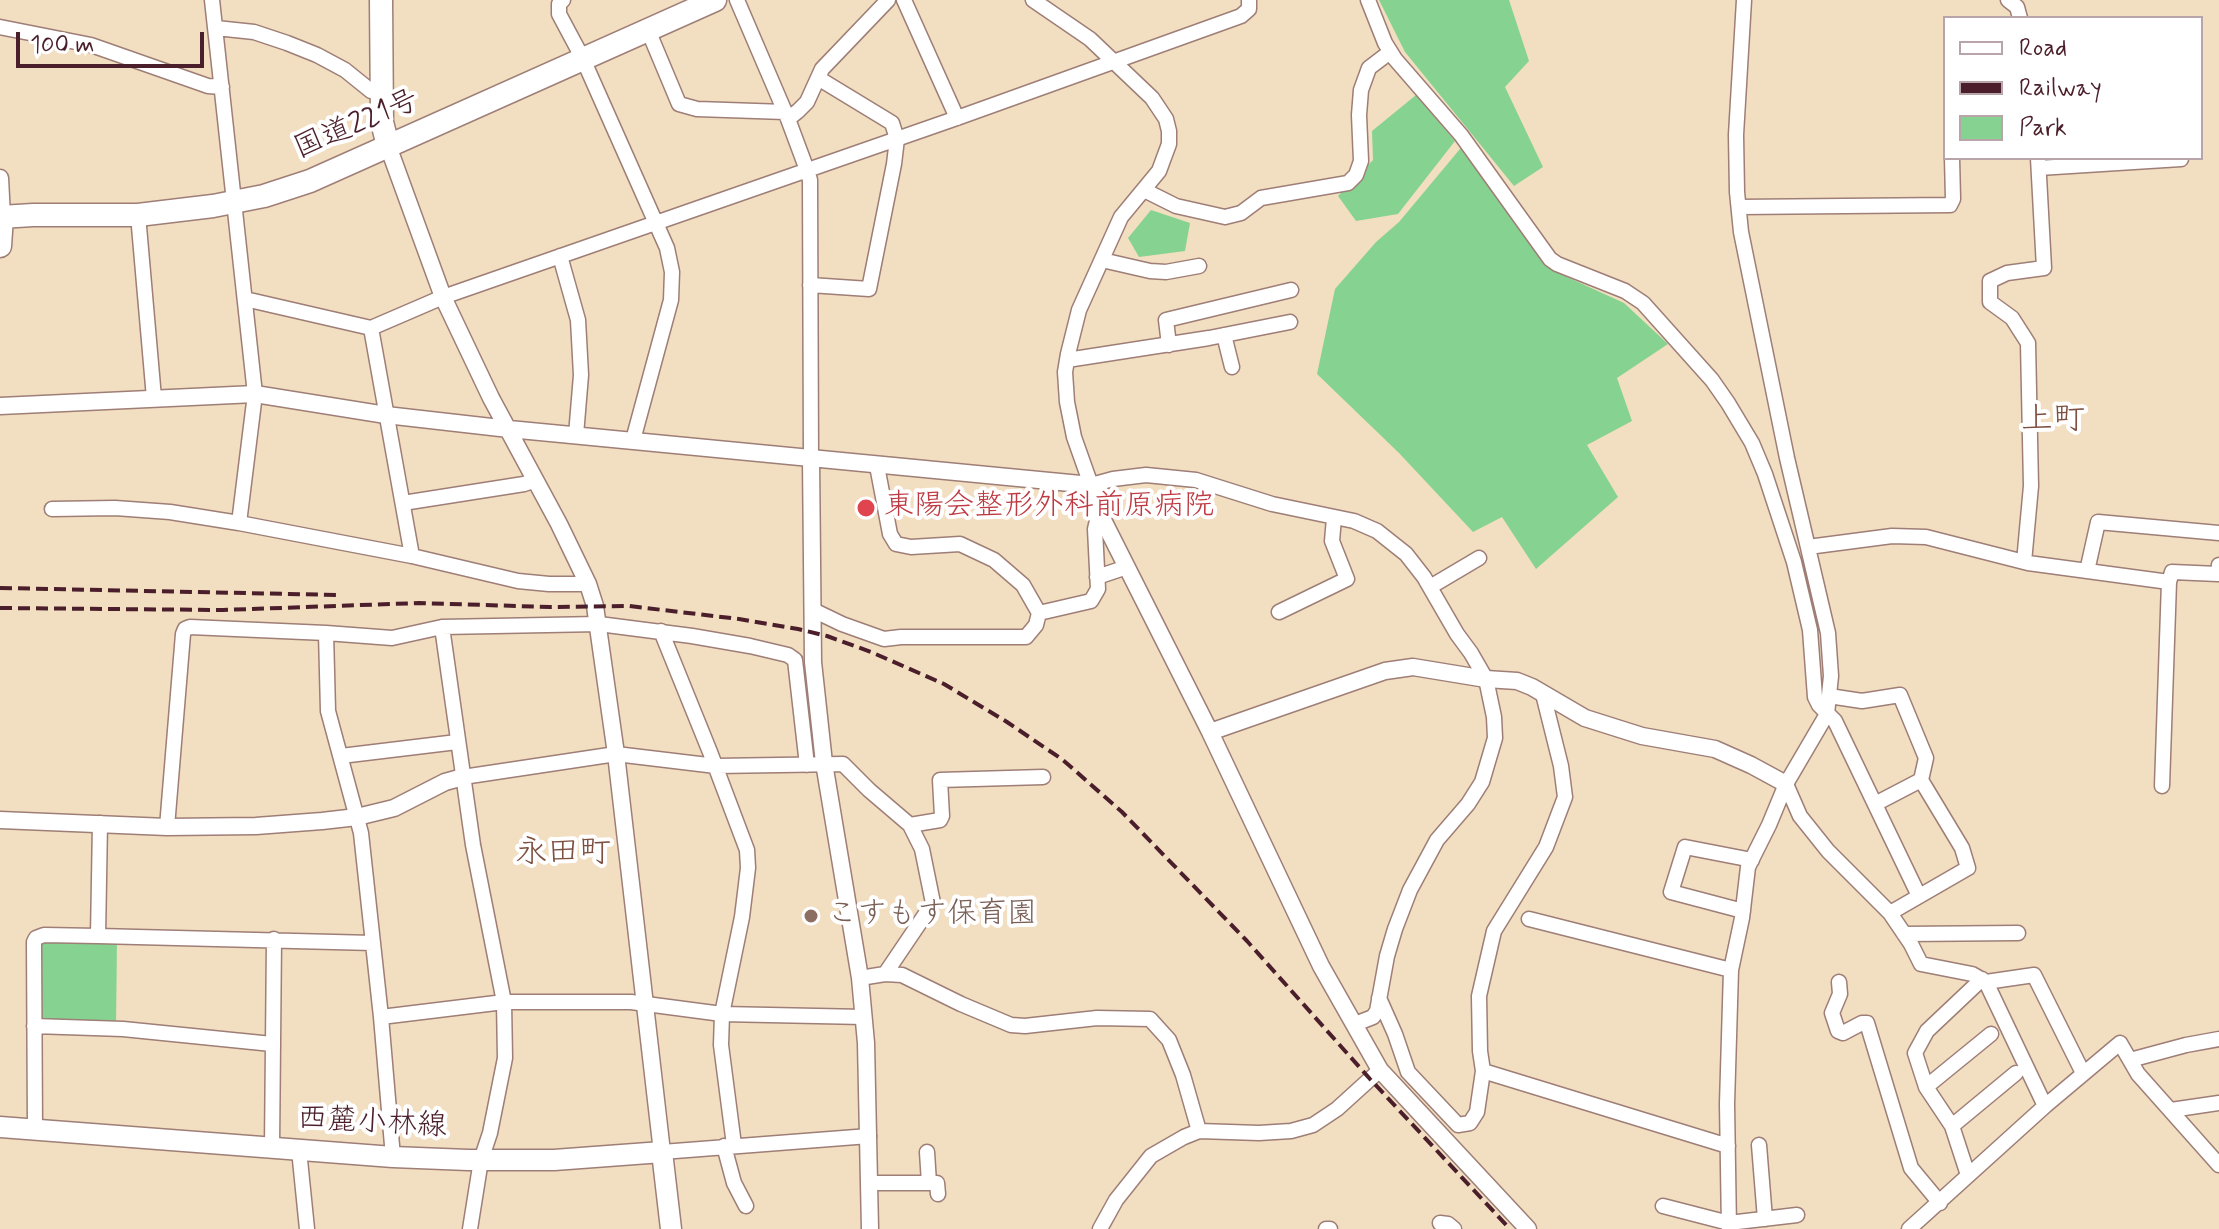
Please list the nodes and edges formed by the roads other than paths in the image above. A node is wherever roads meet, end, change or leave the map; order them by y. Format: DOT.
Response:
graph roads {
  1 [pos="212,0"];
  2 [pos="381,0"];
  3 [pos="563,0"];
  4 [pos="715,0"];
  5 [pos="737,0"];
  6 [pos="888,0"];
  7 [pos="904,0"];
  8 [pos="1033,0"];
  9 [pos="1249,0"];
  10 [pos="1368,0"];
  11 [pos="1744,0"];
  12 [pos="2008,0"];
  13 [pos="2019,16"];
  14 [pos="0,27"];
  15 [pos="216,28"];
  16 [pos="648,30"];
  17 [pos="1390,52"];
  18 [pos="583,59"];
  19 [pos="1113,62"];
  20 [pos="818,78"];
  21 [pos="222,87"];
  22 [pos="381,91"];
  23 [pos="786,115"];
  24 [pos="957,118"];
  25 [pos="897,139"];
  26 [pos="388,146"];
  27 [pos="1952,160"];
  28 [pos="2145,160"];
  29 [pos="2038,163"];
  30 [pos="807,170"];
  31 [pos="0,178"];
  32 [pos="1144,190"];
  33 [pos="234,202"];
  34 [pos="1739,207"];
  35 [pos="138,215"];
  36 [pos="1,217"];
  37 [pos="655,223"];
  38 [pos="0,246"];
  39 [pos="560,256"];
  40 [pos="1102,260"];
  41 [pos="1199,266"];
  42 [pos="810,285"];
  43 [pos="1291,290"];
  44 [pos="443,297"];
  45 [pos="245,299"];
  46 [pos="1290,322"];
  47 [pos="371,328"];
  48 [pos="1224,335"];
  49 [pos="1169,345"];
  50 [pos="1067,360"];
  51 [pos="1232,367"];
  52 [pos="255,394"];
  53 [pos="154,398"];
  54 [pos="0,406"];
  55 [pos="386,415"];
  56 [pos="509,429"];
  57 [pos="576,435"];
  58 [pos="633,440"];
  59 [pos="811,459"];
  60 [pos="877,466"];
  61 [pos="536,480"];
  62 [pos="1091,485"];
  63 [pos="403,503"];
  64 [pos="52,509"];
  65 [pos="1099,512"];
  66 [pos="1334,518"];
  67 [pos="239,523"];
  68 [pos="2219,533"];
  69 [pos="1808,547"];
  70 [pos="412,556"];
  71 [pos="1479,558"];
  72 [pos="2024,562"];
  73 [pos="2219,565"];
  74 [pos="1127,567"];
  75 [pos="2087,571"];
  76 [pos="1097,577"];
  77 [pos="2169,582"];
  78 [pos="588,584"];
  79 [pos="1430,587"];
  80 [pos="813,610"];
  81 [pos="1279,612"];
  82 [pos="1039,613"];
  83 [pos="599,624"];
  84 [pos="442,627"];
  85 [pos="661,631"];
  86 [pos="326,633"];
  87 [pos="1486,679"];
  88 [pos="1543,694"];
  89 [pos="1829,696"];
  90 [pos="1827,714"];
  91 [pos="1210,732"];
  92 [pos="457,742"];
  93 [pos="616,754"];
  94 [pos="341,756"];
  95 [pos="816,764"];
  96 [pos="716,766"];
  97 [pos="463,777"];
  98 [pos="1043,777"];
  99 [pos="1921,780"];
  100 [pos="1786,784"];
  101 [pos="2162,786"];
  102 [pos="1875,804"];
  103 [pos="357,817"];
  104 [pos="0,820"];
  105 [pos="100,823"];
  106 [pos="910,825"];
  107 [pos="167,827"];
  108 [pos="1752,860"];
  109 [pos="1919,896"];
  110 [pos="1743,911"];
  111 [pos="1890,913"];
  112 [pos="1529,919"];
  113 [pos="2018,933"];
  114 [pos="1904,934"];
  115 [pos="98,936"];
  116 [pos="274,939"];
  117 [pos="373,943"];
  118 [pos="1731,970"];
  119 [pos="885,974"];
  120 [pos="860,978"];
  121 [pos="1984,980"];
  122 [pos="1839,982"];
  123 [pos="1379,998"];
  124 [pos="504,1002"];
  125 [pos="644,1004"];
  126 [pos="722,1014"];
  127 [pos="381,1017"];
  128 [pos="864,1017"];
  129 [pos="1355,1024"];
  130 [pos="34,1026"];
  131 [pos="1991,1034"];
  132 [pos="2219,1039"];
  133 [pos="272,1044"];
  134 [pos="2130,1060"];
  135 [pos="1380,1070"];
  136 [pos="1483,1071"];
  137 [pos="2016,1073"];
  138 [pos="2083,1073"];
  139 [pos="1926,1087"];
  140 [pos="2219,1103"];
  141 [pos="2045,1106"];
  142 [pos="2171,1110"];
  143 [pos="1952,1126"];
  144 [pos="0,1127"];
  145 [pos="35,1130"];
  146 [pos="1199,1131"];
  147 [pos="869,1136"];
  148 [pos="1759,1145"];
  149 [pos="729,1146"];
  150 [pos="1728,1146"];
  151 [pos="272,1148"];
  152 [pos="299,1150"];
  153 [pos="662,1152"];
  154 [pos="927,1152"];
  155 [pos="393,1157"];
  156 [pos="481,1160"];
  157 [pos="2219,1165"];
  158 [pos="1968,1175"];
  159 [pos="869,1183"];
  160 [pos="1940,1203"];
  161 [pos="746,1206"];
  162 [pos="1663,1206"];
  163 [pos="1797,1215"];
  164 [pos="1765,1219"];
  165 [pos="1729,1226"];
  166 [pos="307,1229"];
  167 [pos="470,1229"];
  168 [pos="671,1229"];
  169 [pos="870,1229"];
  170 [pos="1100,1229"];
  171 [pos="1528,1229"];
  172 [pos="1909,1229"];
  1 -- 15 [label="street"];
  2 -- 22 [label="main road"];
  3 -- 18 [label="street"];
  4 -- 16 [label="main road, 国道221号"];
  5 -- 23 [label="street"];
  6 -- 20 [label="street"];
  7 -- 24 [label="street"];
  8 -- 19 [label="street"];
  9 -- 19 [label="street"];
  10 -- 17 [label="street"];
  11 -- 34 [label="street"];
  12 -- 13 [label="street"];
  14 -- 21 [label="street"];
  15 -- 21 [label="street"];
  15 -- 22 [label="street"];
  16 -- 18 [label="main road, 国道221号"];
  16 -- 23 [label="street"];
  17 -- 32 [label="street"];
  17 -- 90 [label="street"];
  18 -- 26 [label="main road, 国道221号"];
  18 -- 37 [label="street"];
  19 -- 24 [label="street"];
  19 -- 32 [label="street"];
  20 -- 23 [label="street"];
  20 -- 25 [label="street"];
  21 -- 33 [label="street"];
  22 -- 26 [label="main road"];
  23 -- 30 [label="street"];
  24 -- 25 [label="street"];
  25 -- 30 [label="street"];
  25 -- 42 [label="street"];
  26 -- 33 [label="main road, 国道221号"];
  26 -- 44 [label="street"];
  27 -- 34 [label="street"];
  28 -- 29 [label="street"];
  29 -- 72 [label="street"];
  30 -- 37 [label="street"];
  30 -- 42 [label="street"];
  31 -- 36 [label="street"];
  32 -- 40 [label="street"];
  33 -- 35 [label="main road, 国道221号"];
  33 -- 45 [label="street"];
  34 -- 69 [label="street"];
  35 -- 36 [label="main road, 国道221号"];
  35 -- 53 [label="street"];
  36 -- 38 [label="main road"];
  37 -- 39 [label="street"];
  37 -- 58 [label="street"];
  39 -- 44 [label="street"];
  39 -- 57 [label="street"];
  40 -- 41 [label="street"];
  40 -- 50 [label="street"];
  42 -- 59 [label="street"];
  43 -- 49 [label="street"];
  44 -- 47 [label="street"];
  44 -- 56 [label="street"];
  45 -- 47 [label="street"];
  45 -- 52 [label="street"];
  46 -- 48 [label="street"];
  47 -- 55 [label="street"];
  48 -- 49 [label="street"];
  48 -- 51 [label="street"];
  49 -- 50 [label="street"];
  50 -- 62 [label="street"];
  52 -- 53 [label="street"];
  52 -- 55 [label="street"];
  52 -- 67 [label="street"];
  53 -- 54 [label="street"];
  55 -- 56 [label="street"];
  55 -- 63 [label="street"];
  56 -- 57 [label="street"];
  56 -- 61 [label="street"];
  57 -- 58 [label="street"];
  58 -- 59 [label="street"];
  59 -- 60 [label="street"];
  59 -- 80 [label="street"];
  60 -- 62 [label="street"];
  60 -- 82 [label="street"];
  61 -- 63 [label="street"];
  61 -- 78 [label="street"];
  62 -- 65 [label="street"];
  62 -- 66 [label="street"];
  63 -- 70 [label="street"];
  64 -- 67 [label="street"];
  65 -- 74 [label="street"];
  65 -- 76 [label="street"];
  66 -- 79 [label="street"];
  66 -- 81 [label="street"];
  67 -- 70 [label="street"];
  68 -- 75 [label="street"];
  69 -- 72 [label="street"];
  69 -- 89 [label="street"];
  70 -- 78 [label="street"];
  71 -- 79 [label="street"];
  72 -- 75 [label="street"];
  73 -- 77 [label="street"];
  74 -- 76 [label="street"];
  74 -- 91 [label="street"];
  75 -- 77 [label="street"];
  76 -- 82 [label="street"];
  77 -- 101 [label="street"];
  78 -- 83 [label="street"];
  79 -- 87 [label="street"];
  80 -- 82 [label="street"];
  80 -- 95 [label="street"];
  83 -- 84 [label="street"];
  83 -- 85 [label="street"];
  83 -- 93 [label="street"];
  84 -- 86 [label="street"];
  84 -- 92 [label="street"];
  85 -- 95 [label="street"];
  85 -- 96 [label="street"];
  86 -- 94 [label="street"];
  86 -- 107 [label="street"];
  87 -- 88 [label="street"];
  87 -- 91 [label="street"];
  87 -- 123 [label="street"];
  88 -- 100 [label="street"];
  88 -- 136 [label="street"];
  89 -- 90 [label="street"];
  89 -- 99 [label="street"];
  90 -- 100 [label="street"];
  90 -- 102 [label="street"];
  91 -- 129 [label="street"];
  92 -- 94 [label="street"];
  92 -- 97 [label="street"];
  93 -- 96 [label="street"];
  93 -- 97 [label="street"];
  93 -- 125 [label="street"];
  94 -- 103 [label="street"];
  95 -- 96 [label="street"];
  95 -- 106 [label="street"];
  95 -- 120 [label="street"];
  96 -- 126 [label="street"];
  97 -- 103 [label="street"];
  97 -- 124 [label="street"];
  98 -- 106 [label="street"];
  99 -- 102 [label="street"];
  99 -- 109 [label="street"];
  100 -- 108 [label="street"];
  100 -- 111 [label="street"];
  102 -- 109 [label="street"];
  103 -- 107 [label="street"];
  103 -- 117 [label="street"];
  104 -- 105 [label="street"];
  105 -- 107 [label="street"];
  105 -- 115 [label="street"];
  106 -- 119 [label="street"];
  108 -- 110 [label="street"];
  108 -- 110 [label="street"];
  109 -- 111 [label="street"];
  110 -- 118 [label="street"];
  111 -- 114 [label="street"];
  112 -- 118 [label="street"];
  113 -- 114 [label="street"];
  114 -- 121 [label="street"];
  115 -- 116 [label="street"];
  115 -- 130 [label="street"];
  116 -- 117 [label="street"];
  116 -- 133 [label="street"];
  117 -- 127 [label="street"];
  118 -- 150 [label="street"];
  119 -- 120 [label="street"];
  119 -- 146 [label="street"];
  120 -- 128 [label="street"];
  121 -- 138 [label="street"];
  121 -- 139 [label="street"];
  121 -- 141 [label="street"];
  122 -- 160 [label="street"];
  123 -- 129 [label="street"];
  123 -- 136 [label="street"];
  124 -- 125 [label="street"];
  124 -- 127 [label="street"];
  124 -- 156 [label="street"];
  125 -- 126 [label="street"];
  125 -- 153 [label="street"];
  126 -- 128 [label="street"];
  126 -- 149 [label="street"];
  127 -- 155 [label="street"];
  128 -- 147 [label="street"];
  129 -- 135 [label="street"];
  130 -- 133 [label="street"];
  130 -- 145 [label="street"];
  131 -- 139 [label="street"];
  132 -- 134 [label="street"];
  133 -- 151 [label="street"];
  134 -- 138 [label="street"];
  134 -- 142 [label="street"];
  135 -- 146 [label="street"];
  135 -- 171 [label="street"];
  136 -- 150 [label="street"];
  137 -- 143 [label="street"];
  138 -- 141 [label="street"];
  139 -- 143 [label="street"];
  140 -- 142 [label="street"];
  141 -- 158 [label="street"];
  142 -- 157 [label="street"];
  143 -- 158 [label="street"];
  144 -- 145 [label="main road, 西麓小林線"];
  145 -- 151 [label="main road, 西麓小林線"];
  146 -- 170 [label="street"];
  147 -- 149 [label="street"];
  147 -- 159 [label="street"];
  148 -- 164 [label="street"];
  149 -- 153 [label="street"];
  149 -- 161 [label="street"];
  150 -- 165 [label="street"];
  151 -- 152 [label="main road, 西麓小林線"];
  152 -- 155 [label="main road, 西麓小林線"];
  152 -- 166 [label="street"];
  153 -- 156 [label="main road, 西麓小林線"];
  153 -- 168 [label="main road"];
  154 -- 159 [label="street"];
  155 -- 156 [label="main road, 西麓小林線"];
  156 -- 167 [label="street"];
  158 -- 160 [label="street"];
  159 -- 169 [label="street"];
  160 -- 172 [label="street"];
  162 -- 165 [label="street"];
  163 -- 164 [label="street"];
  164 -- 165 [label="street"];
}
